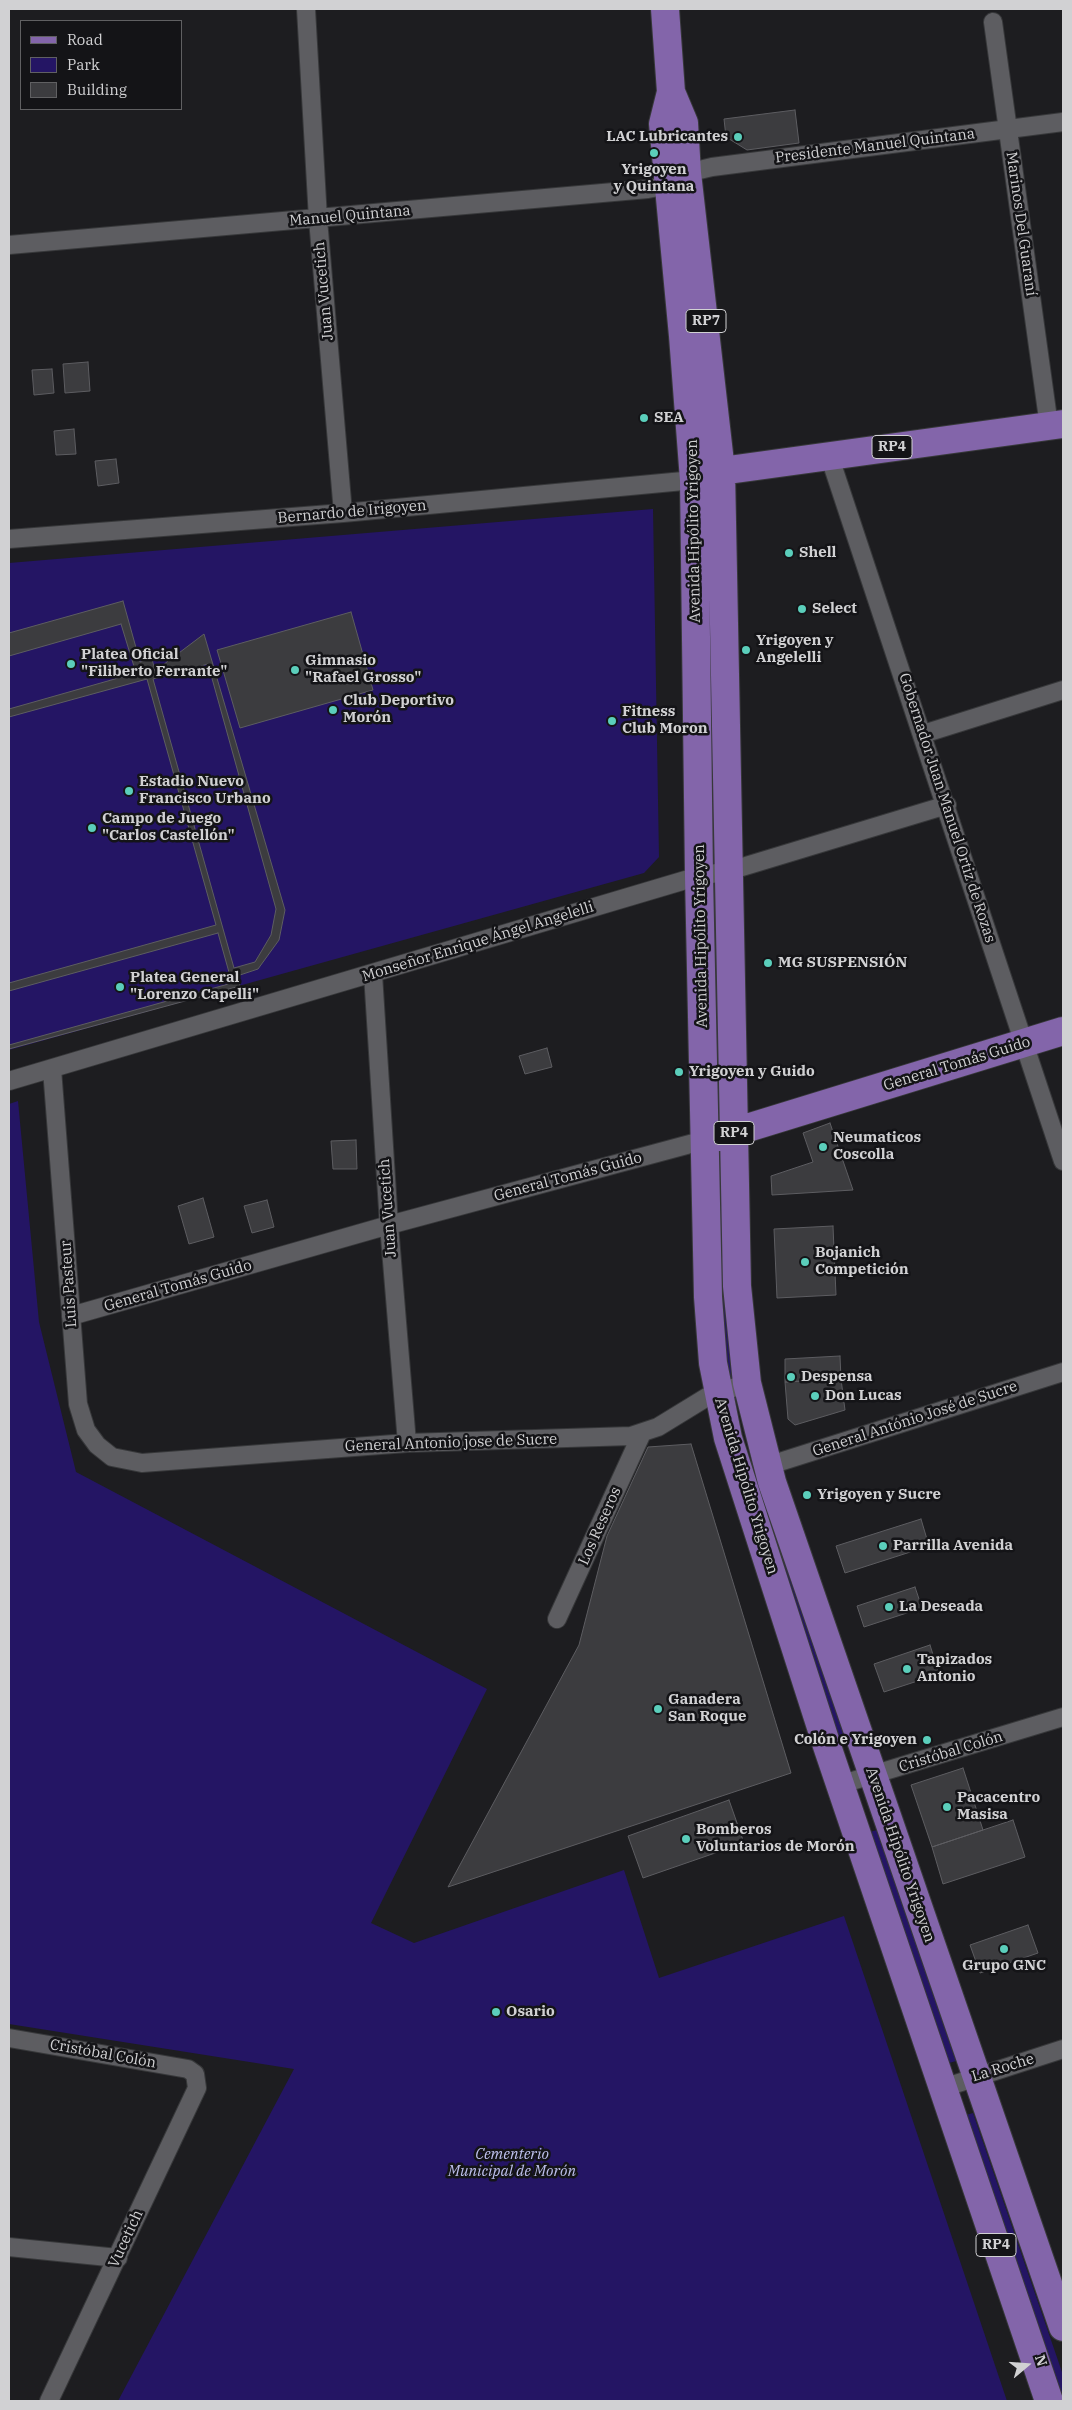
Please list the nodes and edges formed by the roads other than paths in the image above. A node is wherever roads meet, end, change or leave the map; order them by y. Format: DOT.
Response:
graph roads {
  1 [pos="306,9"];
  2 [pos="665,9"];
  3 [pos="993,22"];
  4 [pos="1063,122"];
  5 [pos="1008,129"];
  6 [pos="678,179"];
  7 [pos="318,219"];
  8 [pos="9,245"];
  9 [pos="1056,425"];
  10 [pos="830,455"];
  11 [pos="721,471"];
  12 [pos="694,480"];
  13 [pos="343,513"];
  14 [pos="9,539"];
  15 [pos="1063,690"];
  16 [pos="923,734"];
  17 [pos="947,805"];
  18 [pos="729,871"];
  19 [pos="699,876"];
  20 [pos="373,974"];
  21 [pos="1063,1031"];
  22 [pos="1024,1043"];
  23 [pos="52,1069"];
  24 [pos="9,1081"];
  25 [pos="734,1132"];
  26 [pos="705,1140"];
  27 [pos="1063,1161"];
  28 [pos="389,1225"];
  29 [pos="71,1316"];
  30 [pos="1063,1372"];
  31 [pos="748,1383"];
  32 [pos="718,1392"];
  33 [pos="642,1433"];
  34 [pos="407,1443"];
  35 [pos="142,1463"];
  36 [pos="767,1466"];
  37 [pos="557,1619"];
  38 [pos="1063,1717"];
  39 [pos="872,1776"];
  40 [pos="839,1784"];
  41 [pos="9,2038"];
  42 [pos="1063,2049"];
  43 [pos="195,2074"];
  44 [pos="976,2076"];
  45 [pos="943,2088"];
  46 [pos="9,2247"];
  47 [pos="118,2258"];
  48 [pos="1063,2327"];
  49 [pos="49,2401"];
  50 [pos="1050,2401"];
  1 -- 7 [label="street, Juan Vucetich"];
  2 -- 6 [label="main road, Avenida Hipólito Yrigoyen / RP7"];
  3 -- 5 [label="street, Marinos Del Guaraní"];
  4 -- 5 [label="street, Presidente Manuel Quintana"];
  5 -- 6 [label="street, Presidente Manuel Quintana"];
  5 -- 9 [label="street, Marinos Del Guaraní"];
  6 -- 7 [label="street, Manuel Quintana"];
  6 -- 11 [label="main road, Avenida Hipólito Yrigoyen / RP7"];
  6 -- 12 [label="main road, Avenida Hipólito Yrigoyen / RP7"];
  7 -- 8 [label="street, Manuel Quintana"];
  7 -- 13 [label="street, Juan Vucetich"];
  9 -- 10 [label="main road, RP4"];
  10 -- 11 [label="main road, RP4"];
  10 -- 16 [label="street, Gobernador Juan Manuel Ortiz de Rozas"];
  11 -- 18 [label="main road, Avenida Hipólito Yrigoyen / RP4"];
  12 -- 13 [label="street, Bernardo de Irigoyen"];
  12 -- 19 [label="main road, Avenida Hipólito Yrigoyen / RP4"];
  13 -- 14 [label="street, Bernardo de Irigoyen"];
  15 -- 16 [label="street"];
  16 -- 17 [label="street, Gobernador Juan Manuel Ortiz de Rozas"];
  17 -- 18 [label="street, Monseñor Enrique Ángel Angelelli"];
  17 -- 22 [label="street, Gobernador Juan Manuel Ortiz de Rozas"];
  18 -- 19 [label="street, Monseñor Enrique Ángel Angelelli"];
  18 -- 25 [label="main road, Avenida Hipólito Yrigoyen / RP4"];
  19 -- 20 [label="street, Monseñor Enrique Ángel Angelelli"];
  19 -- 26 [label="main road, Avenida Hipólito Yrigoyen / RP4"];
  20 -- 23 [label="street, Monseñor Enrique Ángel Angelelli"];
  20 -- 28 [label="street, Juan Vucetich"];
  21 -- 22 [label="main road, General Tomás Guido / RP4"];
  22 -- 25 [label="main road, General Tomás Guido / RP4"];
  22 -- 27 [label="street, Gobernador Juan Manuel Ortiz de Rozas"];
  23 -- 24 [label="street, Monseñor Enrique Ángel Angelelli"];
  23 -- 29 [label="street, Luis Pasteur"];
  25 -- 26 [label="main road, General Tomás Guido / RP4"];
  25 -- 31 [label="main road, Avenida Hipólito Yrigoyen / RP4"];
  26 -- 28 [label="street, General Tomás Guido"];
  26 -- 32 [label="main road, Avenida Hipólito Yrigoyen / RP4"];
  28 -- 29 [label="street, General Tomás Guido"];
  28 -- 34 [label="street, Juan Vucetich"];
  29 -- 35 [label="street, Luis Pasteur"];
  30 -- 36 [label="street, General António José de Sucre"];
  31 -- 32 [label="street, General Antonio jose de Sucre"];
  31 -- 36 [label="main road, Avenida Hipólito Yrigoyen / RP4"];
  32 -- 33 [label="street, General Antonio jose de Sucre"];
  32 -- 40 [label="main road, Avenida Hipólito Yrigoyen / RP4"];
  33 -- 34 [label="street, General Antonio jose de Sucre"];
  33 -- 37 [label="street, Los Reseros"];
  34 -- 35 [label="street, General Antonio jose de Sucre"];
  36 -- 39 [label="main road, Avenida Hipólito Yrigoyen / RP4"];
  38 -- 39 [label="street, Cristóbal Colón"];
  39 -- 40 [label="street, Cristóbal Colón"];
  39 -- 44 [label="main road, Avenida Hipólito Yrigoyen / RP4"];
  40 -- 45 [label="main road, Avenida Hipólito Yrigoyen / RP4"];
  41 -- 43 [label="street, Cristóbal Colón"];
  42 -- 44 [label="street, La Roche"];
  43 -- 47 [label="street, Vucetich"];
  44 -- 45 [label="street, La Roche"];
  44 -- 48 [label="main road, Avenida Hipólito Yrigoyen / RP4"];
  45 -- 50 [label="main road, Avenida Hipólito Yrigoyen / RP4"];
  46 -- 47 [label="street"];
  47 -- 49 [label="street, Vucetich"];
}
